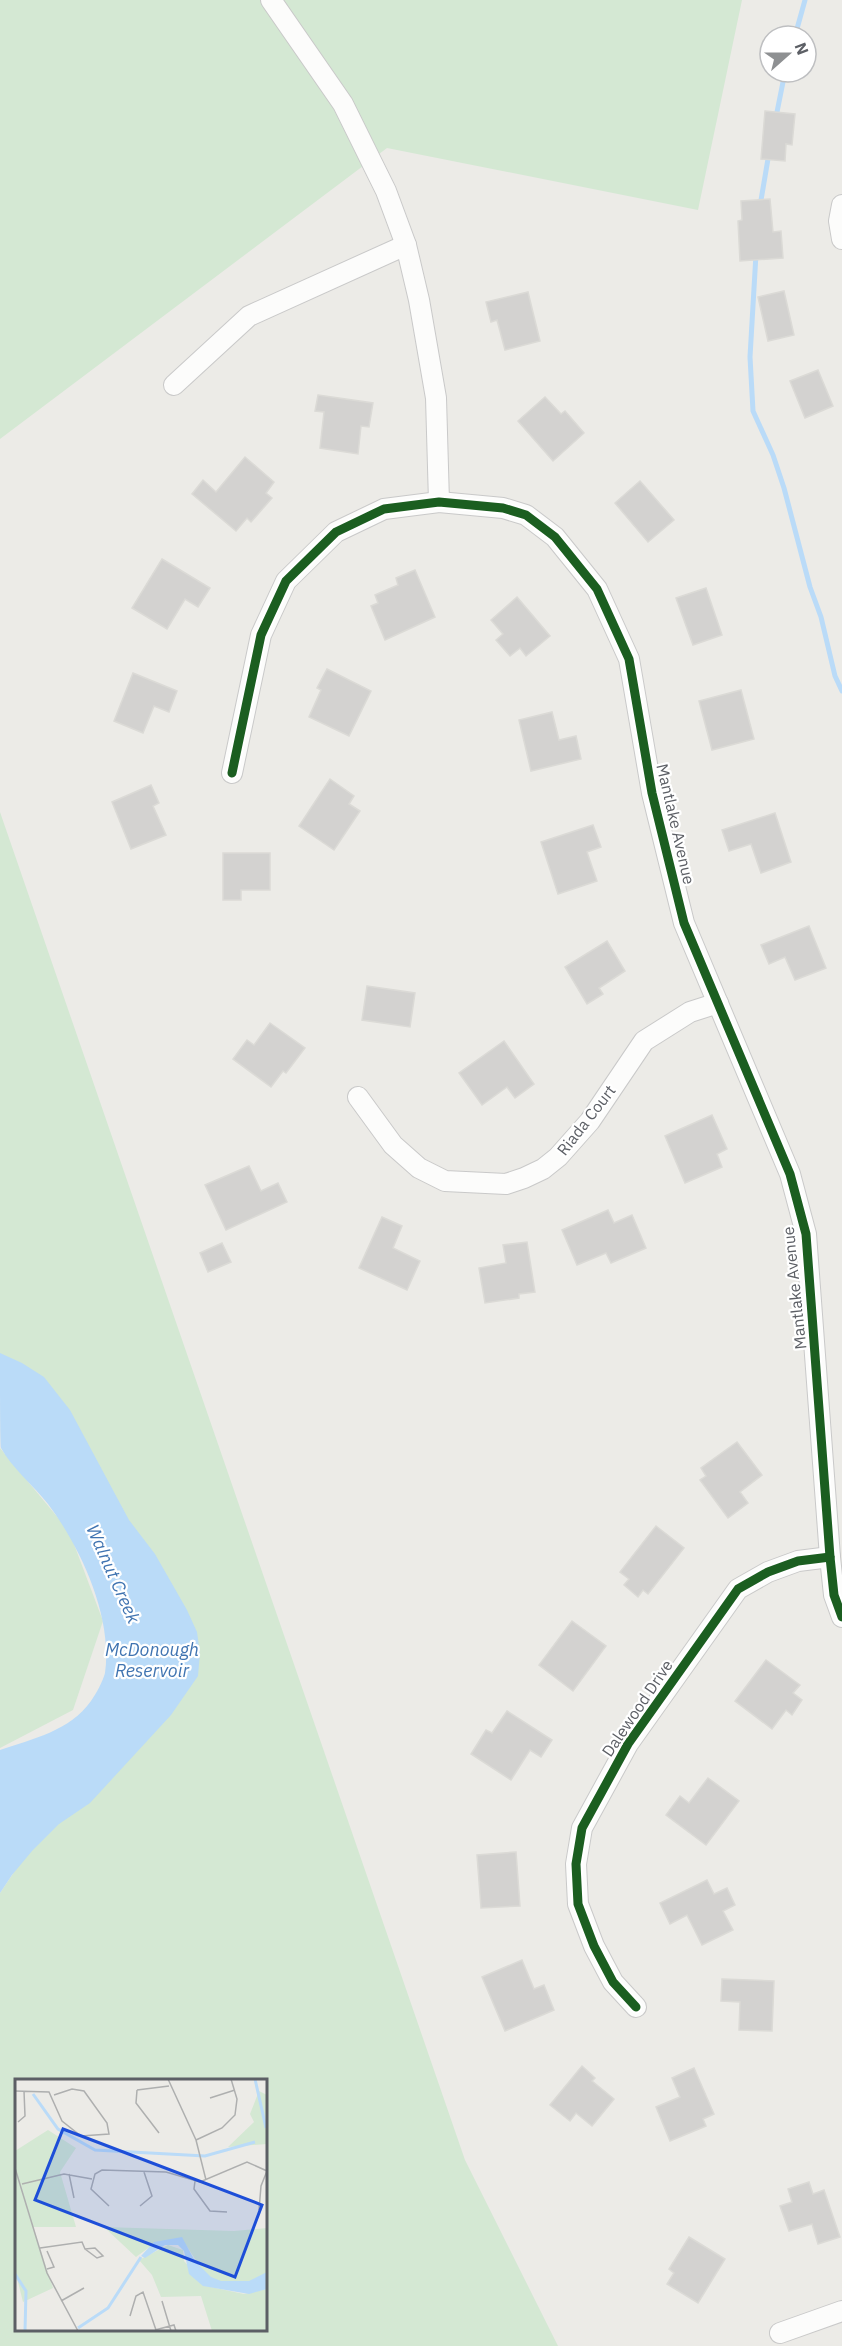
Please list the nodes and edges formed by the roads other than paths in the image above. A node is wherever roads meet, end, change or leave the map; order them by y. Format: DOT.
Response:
graph roads {
  1 [pos="271,0"];
  2 [pos="842,205"];
  3 [pos="842,239"];
  4 [pos="406,245"];
  5 [pos="174,386"];
  6 [pos="440,502"];
  7 [pos="232,773"];
  8 [pos="718,1003"];
  9 [pos="357,1097"];
  10 [pos="830,1557"];
  11 [pos="842,1617"];
  12 [pos="636,2007"];
  13 [pos="842,2311"];
  14 [pos="780,2333"];
  1 -- 4 [label="street"];
  2 -- 3 [label="street"];
  4 -- 5 [label="street"];
  4 -- 6 [label="street"];
  6 -- 7 [label="street, Mantlake Avenue"];
  6 -- 8 [label="street, Mantlake Avenue"];
  8 -- 9 [label="street, Riada Court"];
  8 -- 10 [label="street, Mantlake Avenue"];
  10 -- 11 [label="street, Mantlake Avenue"];
  10 -- 12 [label="street, Dalewood Drive"];
  13 -- 14 [label="street"];
}
